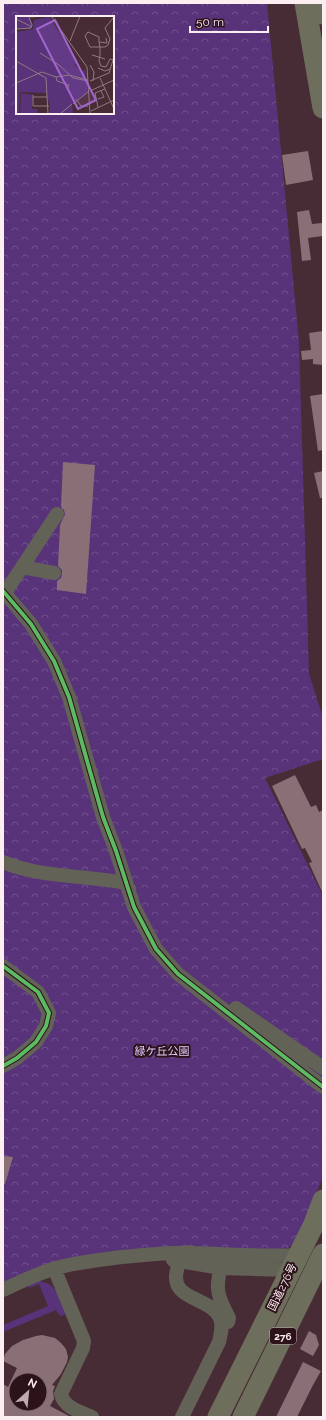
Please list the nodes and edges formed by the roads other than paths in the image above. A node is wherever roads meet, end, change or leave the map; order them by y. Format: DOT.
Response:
graph roads {
  1 [pos="305,3"];
  2 [pos="321,3"];
  3 [pos="323,14"];
  4 [pos="323,108"];
  5 [pos="57,514"];
  6 [pos="22,567"];
  7 [pos="54,573"];
  8 [pos="4,592"];
  9 [pos="3,862"];
  10 [pos="125,883"];
  11 [pos="3,966"];
  12 [pos="3,1066"];
  13 [pos="323,1068"];
  14 [pos="323,1087"];
  15 [pos="323,1200"];
  16 [pos="198,1253"];
  17 [pos="154,1254"];
  18 [pos="323,1254"];
  19 [pos="179,1261"];
  20 [pos="295,1262"];
  21 [pos="54,1268"];
  22 [pos="221,1268"];
  23 [pos="3,1290"];
  24 [pos="219,1342"];
  25 [pos="92,1417"];
  26 [pos="182,1417"];
  27 [pos="218,1417"];
  28 [pos="243,1417"];
  1 -- 4 [label="highway"];
  2 -- 3 [label="highway"];
  5 -- 6 [label="street"];
  6 -- 7 [label="street"];
  6 -- 8 [label="street"];
  8 -- 10 [label="street"];
  9 -- 10 [label="street"];
  10 -- 13 [label="street"];
  10 -- 14 [label="street"];
  11 -- 12 [label="street"];
  15 -- 20 [label="highway, 国道276号 / 276"];
  16 -- 17 [label="street"];
  16 -- 19 [label="street"];
  16 -- 20 [label="street"];
  16 -- 22 [label="street"];
  17 -- 19 [label="street"];
  17 -- 21 [label="street"];
  18 -- 28 [label="highway, 国道276号 / 276"];
  19 -- 22 [label="street"];
  19 -- 24 [label="street"];
  20 -- 22 [label="street"];
  20 -- 27 [label="highway, 国道276号 / 276"];
  21 -- 23 [label="street"];
  21 -- 25 [label="street"];
  22 -- 24 [label="street"];
  24 -- 26 [label="street"];
}
